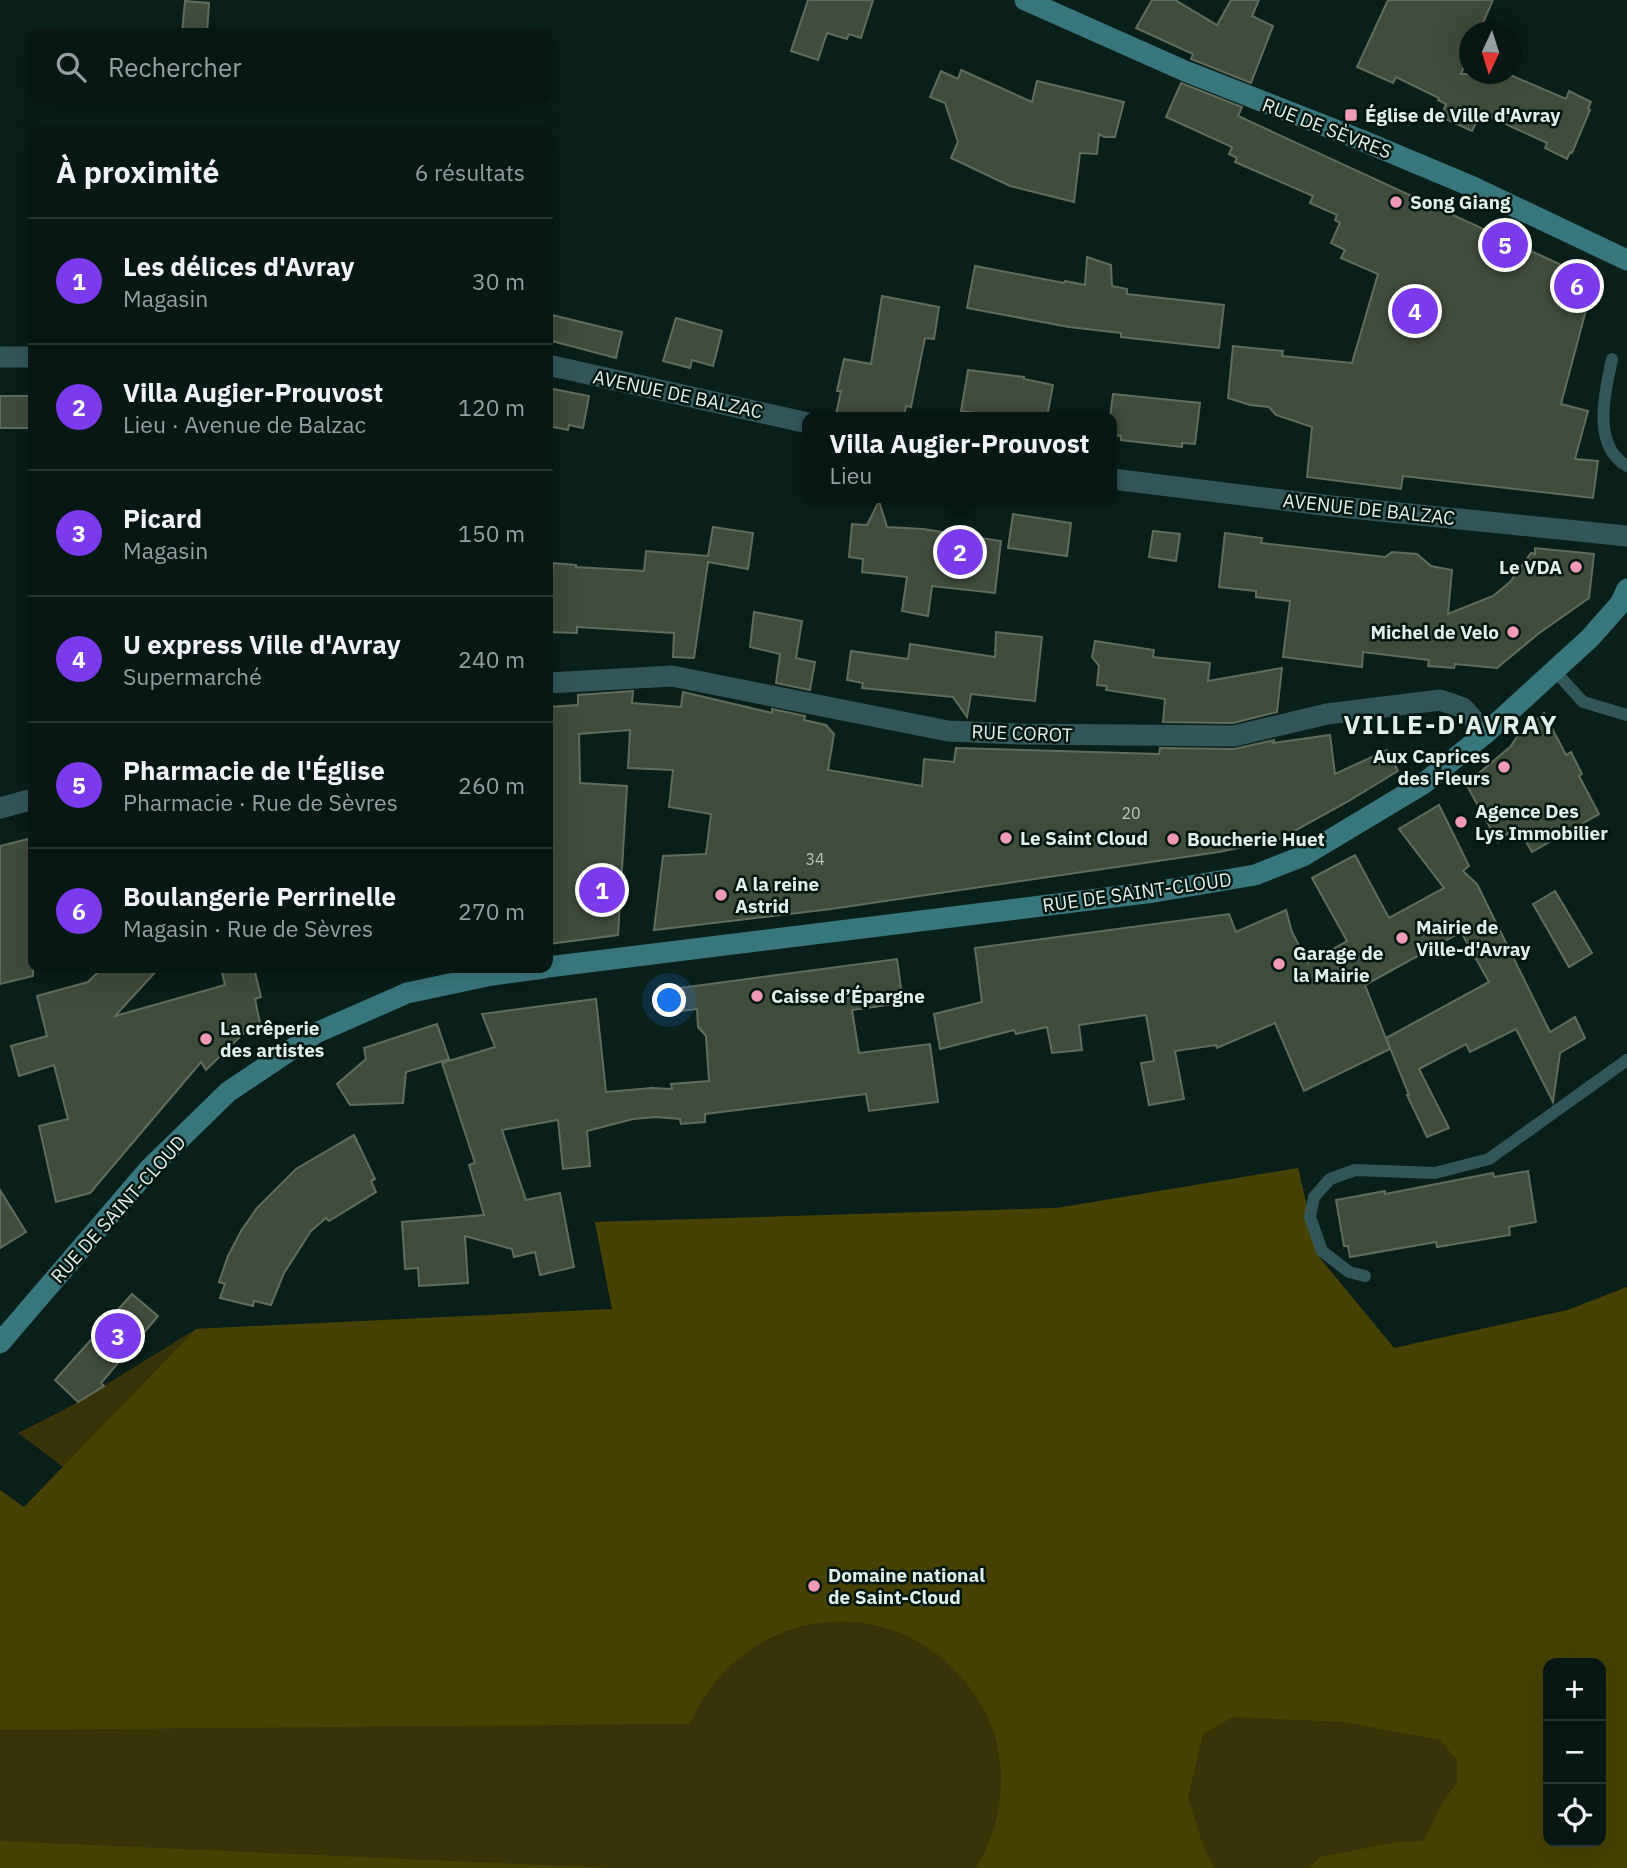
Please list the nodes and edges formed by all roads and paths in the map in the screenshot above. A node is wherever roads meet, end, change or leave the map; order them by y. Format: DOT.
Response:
graph roads {
  1 [pos="1039,3"];
  2 [pos="1627,260"];
  3 [pos="0,357"];
  4 [pos="28,357"];
  5 [pos="1612,359"];
  6 [pos="553,366"];
  7 [pos="802,422"];
  8 [pos="1627,466"];
  9 [pos="1117,480"];
  10 [pos="1627,536"];
  11 [pos="1627,589"];
  12 [pos="1555,671"];
  13 [pos="553,683"];
  14 [pos="1627,715"];
  15 [pos="1486,733"];
  16 [pos="28,800"];
  17 [pos="0,808"];
  18 [pos="553,966"];
  19 [pos="506,973"];
  20 [pos="1627,1060"];
  21 [pos="1365,1276"];
  22 [pos="3,1340"];
  1 -- 2 [label="main road, RUE DE SÈVRES"];
  3 -- 4 [label="street"];
  5 -- 8 [label="lane"];
  6 -- 7 [label="street, AVENUE DE BALZAC"];
  9 -- 10 [label="street, AVENUE DE BALZAC"];
  11 -- 12 [label="main road, RUE DE SAINT-CLOUD"];
  12 -- 14 [label="lane"];
  12 -- 15 [label="main road, RUE DE SAINT-CLOUD"];
  13 -- 15 [label="street, RUE COROT"];
  15 -- 18 [label="main road, RUE DE SAINT-CLOUD"];
  16 -- 17 [label="street"];
  19 -- 22 [label="main road, RUE DE SAINT-CLOUD"];
  20 -- 21 [label="lane"];
}
